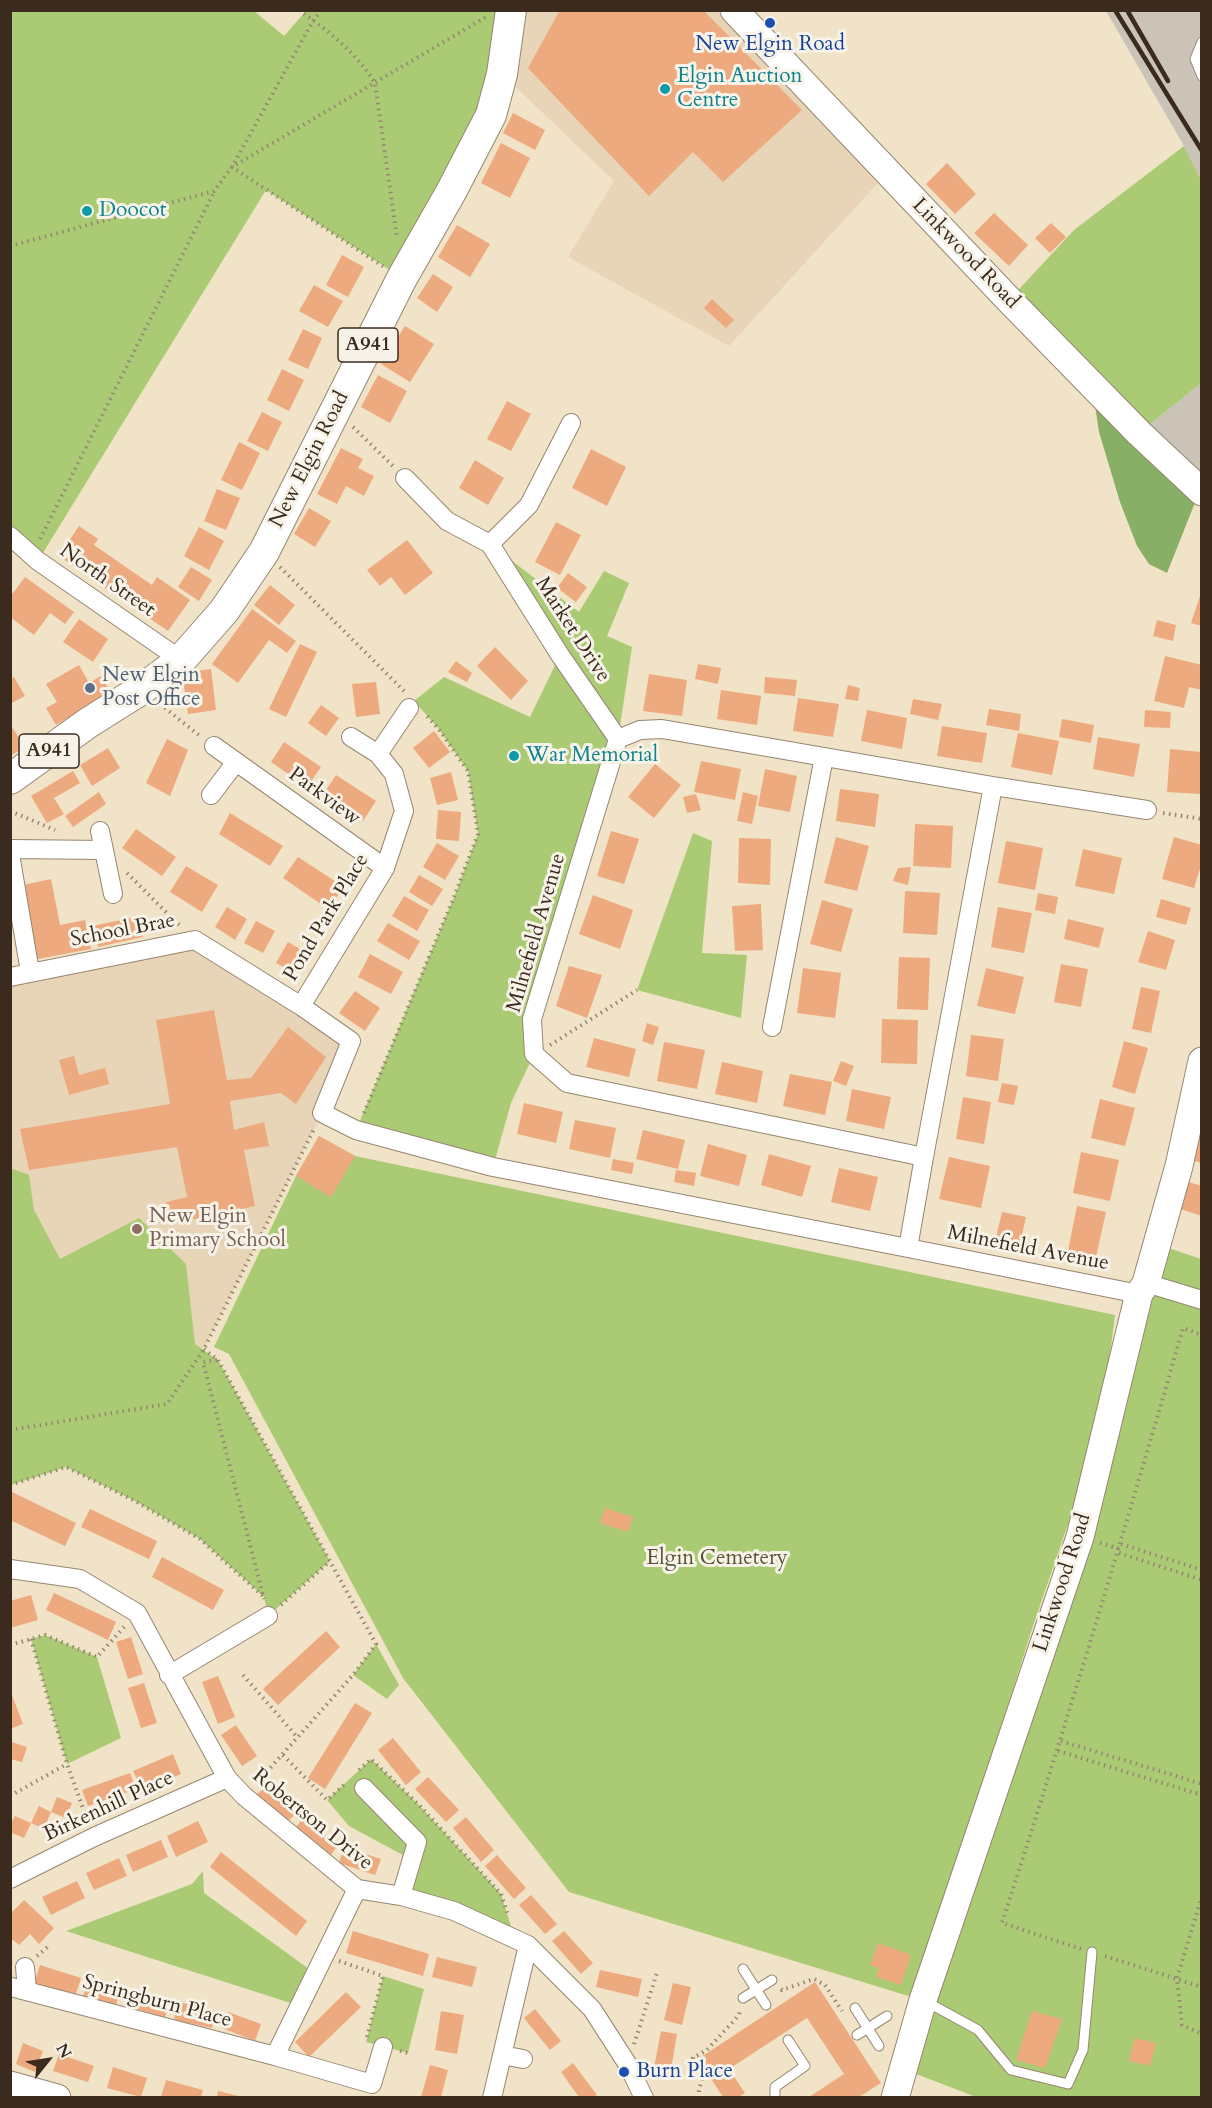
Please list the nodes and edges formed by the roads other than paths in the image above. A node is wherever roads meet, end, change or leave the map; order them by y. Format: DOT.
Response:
graph roads {
  1 [pos="734,10"];
  2 [pos="499,14"];
  3 [pos="1202,42"];
  4 [pos="1202,76"];
  5 [pos="571,423"];
  6 [pos="405,478"];
  7 [pos="1202,492"];
  8 [pos="10,536"];
  9 [pos="490,544"];
  10 [pos="181,660"];
  11 [pos="409,708"];
  12 [pos="351,737"];
  13 [pos="618,739"];
  14 [pos="214,746"];
  15 [pos="378,754"];
  16 [pos="824,757"];
  17 [pos="236,762"];
  18 [pos="10,779"];
  19 [pos="993,786"];
  20 [pos="211,795"];
  21 [pos="1147,810"];
  22 [pos="100,831"];
  23 [pos="104,850"];
  24 [pos="10,851"];
  25 [pos="385,868"];
  26 [pos="13,888"];
  27 [pos="113,894"];
  28 [pos="30,972"];
  29 [pos="10,977"];
  30 [pos="301,1006"];
  31 [pos="772,1027"];
  32 [pos="1202,1061"];
  33 [pos="322,1113"];
  34 [pos="924,1157"];
  35 [pos="908,1248"];
  36 [pos="1142,1288"];
  37 [pos="1202,1300"];
  38 [pos="10,1569"];
  39 [pos="268,1616"];
  40 [pos="169,1675"];
  41 [pos="227,1778"];
  42 [pos="364,1788"];
  43 [pos="10,1879"];
  44 [pos="357,1889"];
  45 [pos="401,1896"];
  46 [pos="528,1945"];
  47 [pos="1092,1952"];
  48 [pos="25,1967"];
  49 [pos="743,1970"];
  50 [pos="772,1980"];
  51 [pos="19,1989"];
  52 [pos="756,1990"];
  53 [pos="743,1998"];
  54 [pos="923,2000"];
  55 [pos="766,2005"];
  56 [pos="855,2008"];
  57 [pos="887,2016"];
  58 [pos="868,2028"];
  59 [pos="857,2035"];
  60 [pos="788,2040"];
  61 [pos="879,2046"];
  62 [pos="383,2047"];
  63 [pos="502,2055"];
  64 [pos="275,2056"];
  65 [pos="523,2059"];
  66 [pos="10,2085"];
  67 [pos="57,2097"];
  68 [pos="492,2097"];
  69 [pos="644,2097"];
  70 [pos="775,2097"];
  71 [pos="895,2097"];
  1 -- 7 [label="street, Linkwood Road"];
  2 -- 10 [label="main road, New Elgin Road / A941"];
  3 -- 4 [label="lane"];
  5 -- 9 [label="street"];
  6 -- 9 [label="street, Market Drive"];
  8 -- 10 [label="street, North Street"];
  9 -- 13 [label="street, Market Drive"];
  10 -- 18 [label="main road, New Elgin Road / A941"];
  11 -- 15 [label="street"];
  12 -- 15 [label="street, Pond Park Place"];
  13 -- 16 [label="street"];
  13 -- 34 [label="street, Milnefield Avenue"];
  14 -- 17 [label="street, Parkview"];
  15 -- 25 [label="street, Pond Park Place"];
  16 -- 19 [label="street"];
  16 -- 31 [label="street"];
  17 -- 20 [label="street"];
  17 -- 25 [label="street, Parkview"];
  19 -- 21 [label="street"];
  19 -- 34 [label="street"];
  22 -- 23 [label="street"];
  23 -- 24 [label="street"];
  23 -- 27 [label="street"];
  24 -- 26 [label="street"];
  25 -- 30 [label="street, Pond Park Place"];
  26 -- 28 [label="street"];
  28 -- 29 [label="street, School Brae"];
  28 -- 30 [label="street, School Brae"];
  30 -- 33 [label="street, School Brae"];
  32 -- 36 [label="street, Linkwood Road"];
  33 -- 35 [label="street, Milnefield Avenue"];
  34 -- 35 [label="street"];
  35 -- 36 [label="street, Milnefield Avenue"];
  36 -- 37 [label="street, Milnefield Avenue"];
  36 -- 54 [label="street, Linkwood Road"];
  38 -- 40 [label="street, Robertson Drive"];
  39 -- 40 [label="street"];
  40 -- 41 [label="street, Robertson Drive"];
  41 -- 43 [label="street, Birkenhill Place"];
  41 -- 44 [label="street, Robertson Drive"];
  42 -- 45 [label="street"];
  44 -- 45 [label="street, Robertson Drive"];
  44 -- 64 [label="street"];
  45 -- 46 [label="street, Robertson Drive"];
  46 -- 63 [label="street"];
  46 -- 69 [label="street, Robertson Drive"];
  47 -- 54 [label="lane"];
  48 -- 51 [label="street, Springburn Place"];
  49 -- 52 [label="lane"];
  50 -- 52 [label="lane"];
  51 -- 64 [label="street, Springburn Place"];
  52 -- 53 [label="lane"];
  52 -- 55 [label="lane"];
  54 -- 71 [label="street, Linkwood Road"];
  56 -- 58 [label="lane"];
  57 -- 58 [label="lane"];
  58 -- 59 [label="lane"];
  58 -- 61 [label="lane"];
  60 -- 70 [label="lane"];
  62 -- 64 [label="street, Springburn Place"];
  63 -- 65 [label="street"];
  63 -- 68 [label="street"];
  66 -- 67 [label="street"];
}
